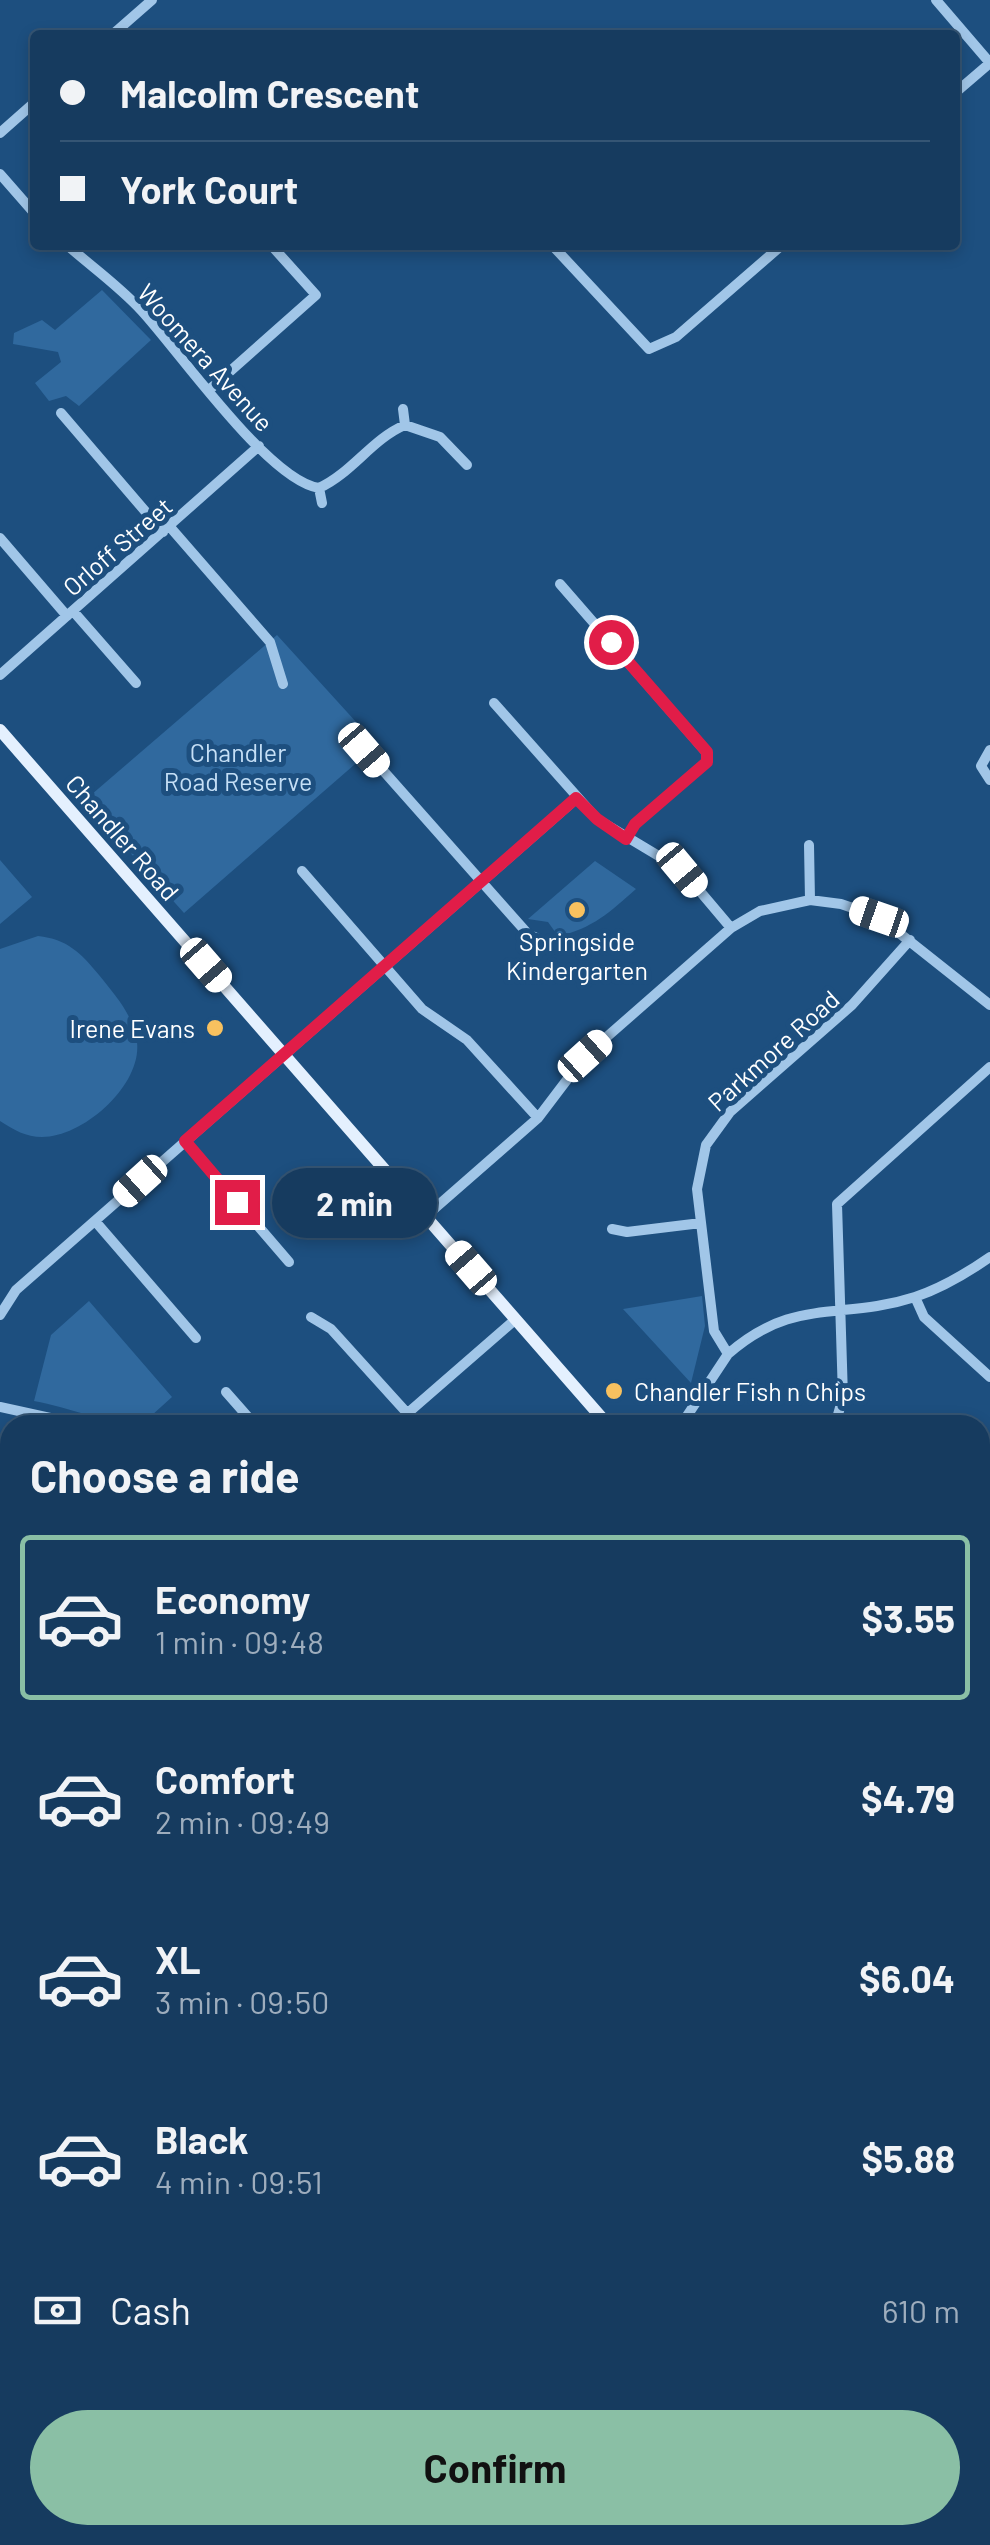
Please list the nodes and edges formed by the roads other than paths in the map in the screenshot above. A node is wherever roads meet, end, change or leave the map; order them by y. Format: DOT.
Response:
graph roads {
  1 [pos="152,0"];
  2 [pos="936,0"];
  3 [pos="118,30"];
  4 [pos="990,63"];
  5 [pos="960,90"];
  6 [pos="30,106"];
  7 [pos="0,133"];
  8 [pos="0,174"];
  9 [pos="30,208"];
  10 [pos="72,250"];
  11 [pos="276,250"];
  12 [pos="557,250"];
  13 [pos="776,250"];
  14 [pos="209,390"];
  15 [pos="404,409"];
  16 [pos="60,413"];
  17 [pos="405,425"];
  18 [pos="259,446"];
  19 [pos="467,465"];
  20 [pos="319,488"];
  21 [pos="322,503"];
  22 [pos="166,530"];
  23 [pos="0,538"];
  24 [pos="560,584"];
  25 [pos="70,613"];
  26 [pos="0,674"];
  27 [pos="136,683"];
  28 [pos="282,684"];
  29 [pos="494,703"];
  30 [pos="0,730"];
  31 [pos="364,750"];
  32 [pos="990,750"];
  33 [pos="990,780"];
  34 [pos="576,798"];
  35 [pos="626,839"];
  36 [pos="809,845"];
  37 [pos="302,871"];
  38 [pos="481,882"];
  39 [pos="810,900"];
  40 [pos="731,928"];
  41 [pos="541,940"];
  42 [pos="910,940"];
  43 [pos="384,966"];
  44 [pos="990,1005"];
  45 [pos="284,1055"];
  46 [pos="990,1067"];
  47 [pos="538,1118"];
  48 [pos="185,1141"];
  49 [pos="426,1216"];
  50 [pos="95,1221"];
  51 [pos="701,1223"];
  52 [pos="612,1229"];
  53 [pos="990,1257"];
  54 [pos="290,1262"];
  55 [pos="915,1297"];
  56 [pos="839,1310"];
  57 [pos="0,1315"];
  58 [pos="311,1317"];
  59 [pos="516,1319"];
  60 [pos="196,1338"];
  61 [pos="728,1354"];
  62 [pos="990,1377"];
  63 [pos="226,1392"];
  64 [pos="0,1406"];
  65 [pos="16,1411"];
  66 [pos="407,1413"];
  67 [pos="15,1415"];
  68 [pos="35,1415"];
  69 [pos="246,1415"];
  70 [pos="599,1415"];
  71 [pos="688,1415"];
  72 [pos="838,1415"];
  1 -- 3 [label="street"];
  2 -- 4 [label="street"];
  4 -- 5 [label="street"];
  6 -- 7 [label="street"];
  8 -- 9 [label="street"];
  10 -- 14 [label="street, Woomera Avenue"];
  11 -- 14 [label="street"];
  12 -- 13 [label="street"];
  14 -- 18 [label="street, Woomera Avenue"];
  15 -- 17 [label="street"];
  16 -- 22 [label="street"];
  17 -- 19 [label="street"];
  17 -- 20 [label="street"];
  18 -- 20 [label="street, Woomera Avenue"];
  18 -- 22 [label="street, Orloff Street"];
  20 -- 21 [label="street"];
  22 -- 25 [label="street, Orloff Street"];
  22 -- 28 [label="street"];
  23 -- 25 [label="street"];
  24 -- 35 [label="street"];
  25 -- 26 [label="street, Orloff Street"];
  25 -- 27 [label="street"];
  29 -- 34 [label="street"];
  30 -- 45 [label="main road, Chandler Road"];
  31 -- 38 [label="street"];
  32 -- 33 [label="street"];
  34 -- 35 [label="street"];
  34 -- 38 [label="street"];
  35 -- 40 [label="street"];
  36 -- 39 [label="street"];
  37 -- 43 [label="street"];
  38 -- 41 [label="street"];
  38 -- 43 [label="street"];
  39 -- 40 [label="street"];
  39 -- 42 [label="street"];
  40 -- 47 [label="street"];
  42 -- 44 [label="street"];
  42 -- 51 [label="street, Parkmore Road"];
  43 -- 45 [label="street"];
  43 -- 47 [label="street"];
  45 -- 48 [label="street"];
  45 -- 49 [label="main road, Chandler Road"];
  46 -- 56 [label="street"];
  47 -- 49 [label="street"];
  48 -- 50 [label="street"];
  48 -- 54 [label="street"];
  49 -- 59 [label="main road, Chandler Road"];
  50 -- 57 [label="street"];
  50 -- 60 [label="street"];
  51 -- 52 [label="street"];
  51 -- 61 [label="street, Parkmore Road"];
  53 -- 55 [label="street"];
  55 -- 56 [label="street"];
  55 -- 62 [label="street"];
  56 -- 61 [label="street"];
  56 -- 72 [label="street"];
  58 -- 66 [label="street"];
  59 -- 66 [label="street"];
  59 -- 70 [label="main road, Chandler Road"];
  61 -- 71 [label="street"];
  63 -- 69 [label="street"];
  64 -- 65 [label="street"];
  65 -- 67 [label="street"];
  65 -- 68 [label="street"];
}
